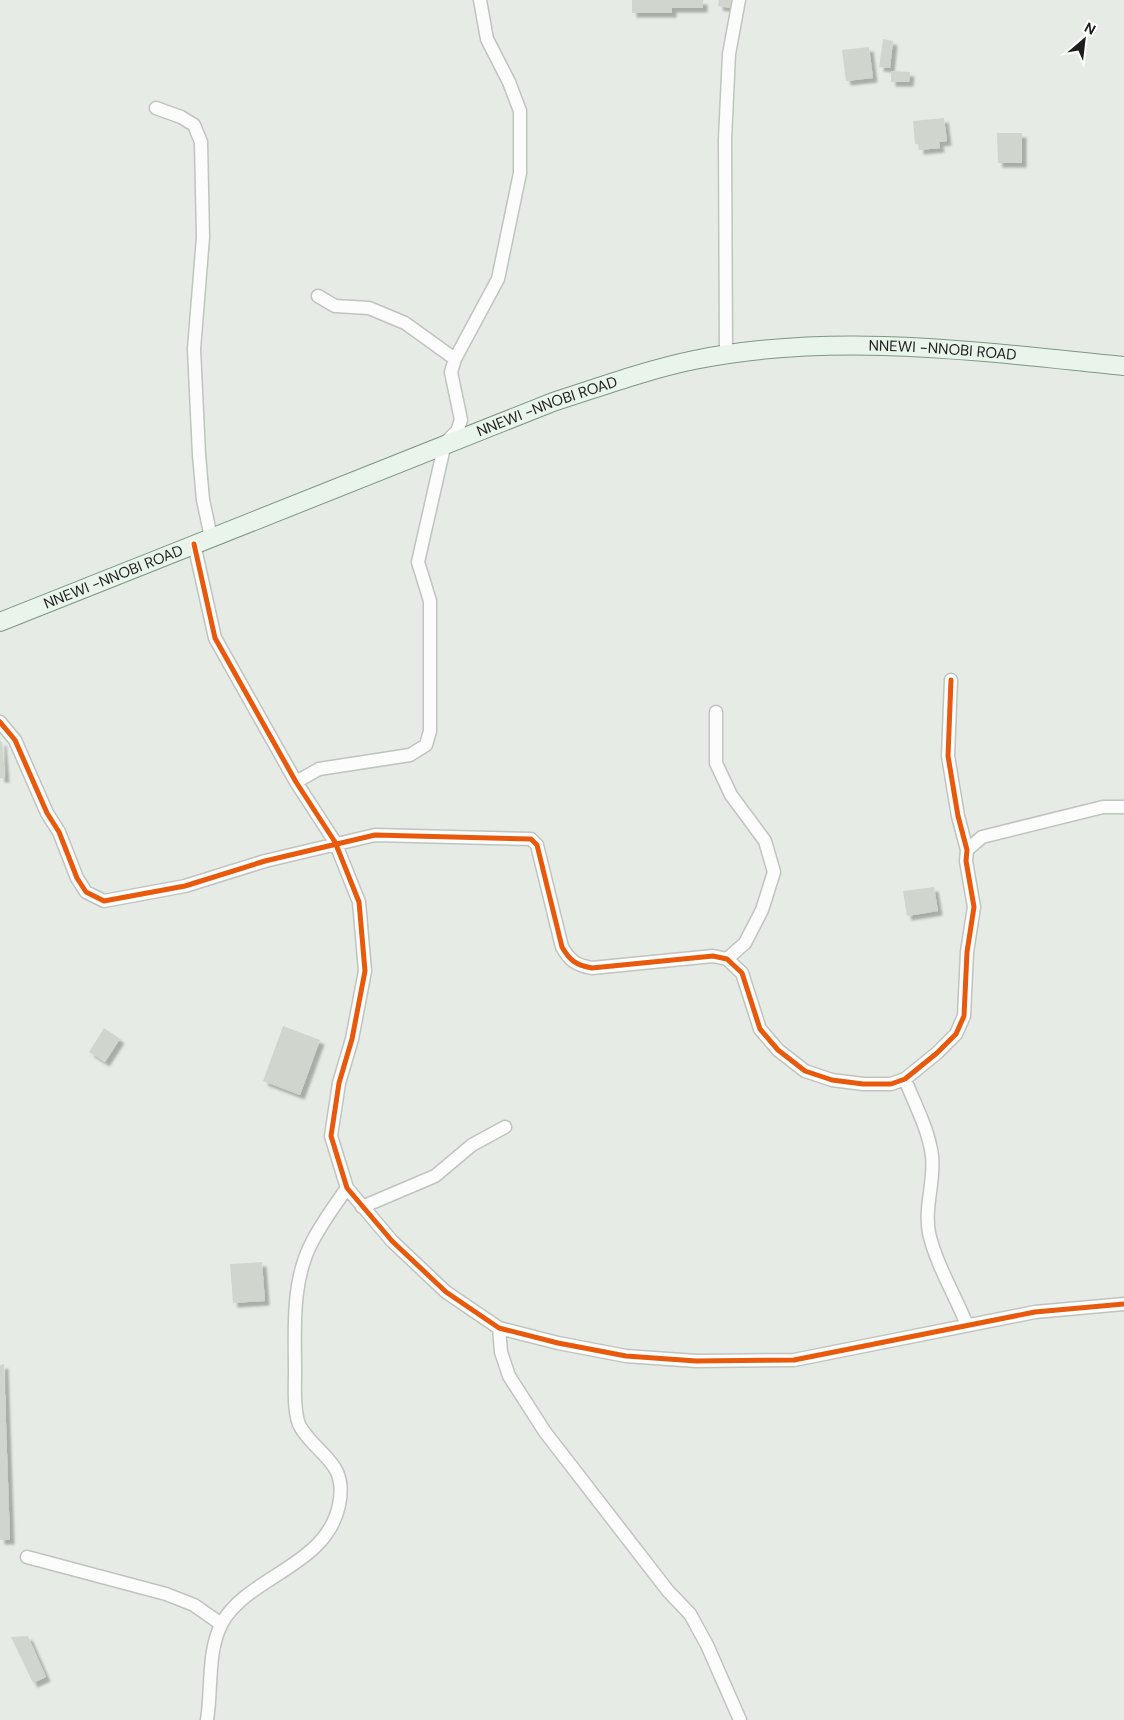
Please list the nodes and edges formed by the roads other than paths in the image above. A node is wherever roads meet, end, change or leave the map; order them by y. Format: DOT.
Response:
graph roads {
  1 [pos="480,0"];
  2 [pos="739,0"];
  3 [pos="156,108"];
  4 [pos="318,296"];
  5 [pos="726,355"];
  6 [pos="455,359"];
  7 [pos="1124,366"];
  8 [pos="446,443"];
  9 [pos="211,537"];
  10 [pos="194,544"];
  11 [pos="0,622"];
  12 [pos="951,680"];
  13 [pos="716,712"];
  14 [pos="0,722"];
  15 [pos="296,782"];
  16 [pos="1124,807"];
  17 [pos="335,842"];
  18 [pos="967,850"];
  19 [pos="727,958"];
  20 [pos="905,1080"];
  21 [pos="505,1127"];
  22 [pos="347,1188"];
  23 [pos="362,1207"];
  24 [pos="1124,1304"];
  25 [pos="967,1325"];
  26 [pos="498,1328"];
  27 [pos="28,1557"];
  28 [pos="221,1624"];
  29 [pos="207,1720"];
  30 [pos="740,1720"];
  1 -- 6 [label="street"];
  2 -- 5 [label="street"];
  3 -- 9 [label="street"];
  4 -- 6 [label="street"];
  5 -- 7 [label="main road, NNEWI -NNOBI ROAD"];
  5 -- 8 [label="main road, NNEWI -NNOBI ROAD"];
  6 -- 8 [label="street"];
  8 -- 9 [label="main road, NNEWI -NNOBI ROAD"];
  8 -- 15 [label="street"];
  9 -- 10 [label="main road, NNEWI -NNOBI ROAD"];
  10 -- 11 [label="main road, NNEWI -NNOBI ROAD"];
  10 -- 15 [label="street"];
  12 -- 18 [label="street"];
  13 -- 19 [label="street"];
  14 -- 17 [label="street"];
  15 -- 17 [label="street"];
  16 -- 18 [label="street"];
  17 -- 19 [label="street"];
  17 -- 22 [label="street"];
  18 -- 20 [label="street"];
  19 -- 20 [label="street"];
  20 -- 25 [label="street"];
  21 -- 23 [label="street"];
  22 -- 23 [label="street"];
  22 -- 28 [label="street"];
  23 -- 26 [label="street"];
  24 -- 25 [label="street"];
  25 -- 26 [label="street"];
  26 -- 30 [label="street"];
  27 -- 28 [label="street"];
  28 -- 29 [label="street"];
}
